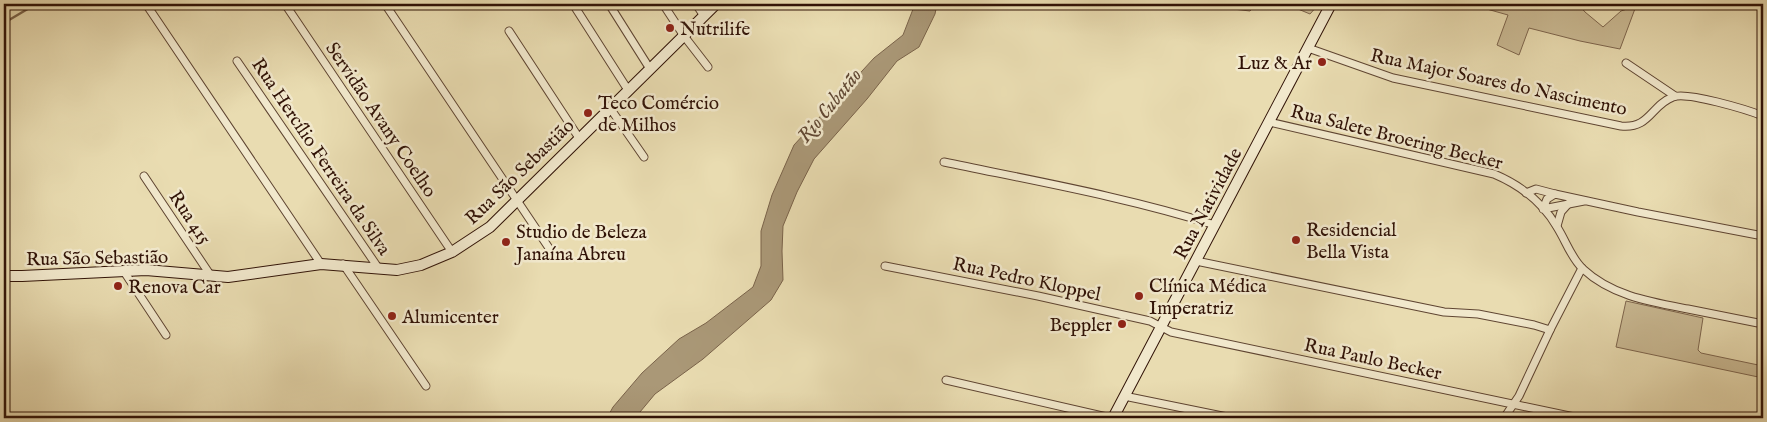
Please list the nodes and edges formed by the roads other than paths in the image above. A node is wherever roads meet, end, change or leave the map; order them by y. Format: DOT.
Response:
graph roads {
  1 [pos="146,4"];
  2 [pos="285,4"];
  3 [pos="385,4"];
  4 [pos="572,4"];
  5 [pos="608,4"];
  6 [pos="662,4"];
  7 [pos="696,4"];
  8 [pos="716,4"];
  9 [pos="1331,4"];
  10 [pos="704,16"];
  11 [pos="509,31"];
  12 [pos="684,36"];
  13 [pos="1308,48"];
  14 [pos="237,61"];
  15 [pos="1626,63"];
  16 [pos="708,67"];
  17 [pos="650,69"];
  18 [pos="628,90"];
  19 [pos="1675,96"];
  20 [pos="610,108"];
  21 [pos="1763,116"];
  22 [pos="1269,122"];
  23 [pos="579,138"];
  24 [pos="644,157"];
  25 [pos="944,162"];
  26 [pos="144,176"];
  27 [pos="1526,192"];
  28 [pos="1555,194"];
  29 [pos="518,200"];
  30 [pos="1584,200"];
  31 [pos="1570,202"];
  32 [pos="1543,209"];
  33 [pos="1215,225"];
  34 [pos="1557,226"];
  35 [pos="1763,236"];
  36 [pos="452,252"];
  37 [pos="555,257"];
  38 [pos="1196,261"];
  39 [pos="321,264"];
  40 [pos="343,264"];
  41 [pos="885,266"];
  42 [pos="1582,268"];
  43 [pos="379,269"];
  44 [pos="123,270"];
  45 [pos="4,276"];
  46 [pos="212,277"];
  47 [pos="1763,324"];
  48 [pos="1161,327"];
  49 [pos="1550,330"];
  50 [pos="166,335"];
  51 [pos="946,380"];
  52 [pos="426,386"];
  53 [pos="1124,396"];
  54 [pos="1513,405"];
  55 [pos="1112,418"];
  56 [pos="1232,418"];
  57 [pos="1504,418"];
  58 [pos="1579,418"];
  1 -- 39 [label="street"];
  2 -- 36 [label="street, Servidão Avany Coelho"];
  3 -- 29 [label="street"];
  4 -- 18 [label="street"];
  5 -- 17 [label="street"];
  6 -- 12 [label="street"];
  7 -- 10 [label="street"];
  8 -- 10 [label="main road, Rua São Sebastião"];
  9 -- 13 [label="main road, Rua Natividade"];
  10 -- 12 [label="main road, Rua São Sebastião"];
  11 -- 23 [label="street"];
  12 -- 16 [label="street"];
  12 -- 17 [label="main road, Rua São Sebastião"];
  13 -- 19 [label="street, Rua Major Soares do Nascimento"];
  13 -- 22 [label="main road, Rua Natividade"];
  14 -- 43 [label="street, Rua Hercílio Ferreira da Silva"];
  15 -- 19 [label="street"];
  17 -- 18 [label="main road, Rua São Sebastião"];
  18 -- 20 [label="main road, Rua São Sebastião"];
  19 -- 21 [label="street"];
  20 -- 23 [label="main road, Rua São Sebastião"];
  20 -- 24 [label="street"];
  22 -- 27 [label="street, Rua Salete Broering Becker"];
  22 -- 33 [label="main road, Rua Natividade"];
  23 -- 29 [label="main road, Rua São Sebastião"];
  25 -- 33 [label="street"];
  26 -- 46 [label="street, Rua 415"];
  27 -- 28 [label="street"];
  27 -- 32 [label="street, Rua Salete Broering Becker"];
  28 -- 30 [label="street"];
  28 -- 32 [label="street"];
  29 -- 36 [label="main road, Rua São Sebastião"];
  29 -- 37 [label="street"];
  30 -- 31 [label="street"];
  30 -- 35 [label="street"];
  31 -- 32 [label="street"];
  31 -- 34 [label="street"];
  32 -- 34 [label="street, Rua Salete Broering Becker"];
  33 -- 38 [label="main road, Rua Natividade"];
  34 -- 42 [label="street, Rua Salete Broering Becker"];
  36 -- 43 [label="main road, Rua São Sebastião"];
  38 -- 48 [label="main road, Rua Natividade"];
  38 -- 49 [label="street"];
  39 -- 40 [label="main road, Rua São Sebastião"];
  39 -- 46 [label="main road, Rua São Sebastião"];
  40 -- 43 [label="main road, Rua São Sebastião"];
  40 -- 52 [label="street"];
  41 -- 48 [label="street, Rua Pedro Kloppel"];
  42 -- 47 [label="street, Rua Salete Broering Becker"];
  42 -- 49 [label="street"];
  44 -- 45 [label="main road, Rua São Sebastião"];
  44 -- 46 [label="main road, Rua São Sebastião"];
  44 -- 50 [label="street"];
  48 -- 53 [label="main road, Rua Natividade"];
  48 -- 54 [label="street, Rua Paulo Becker"];
  49 -- 54 [label="street"];
  51 -- 55 [label="street"];
  53 -- 55 [label="main road, Rua Natividade"];
  53 -- 56 [label="street"];
  54 -- 57 [label="street"];
  54 -- 58 [label="street, Rua Paulo Becker"];
}
